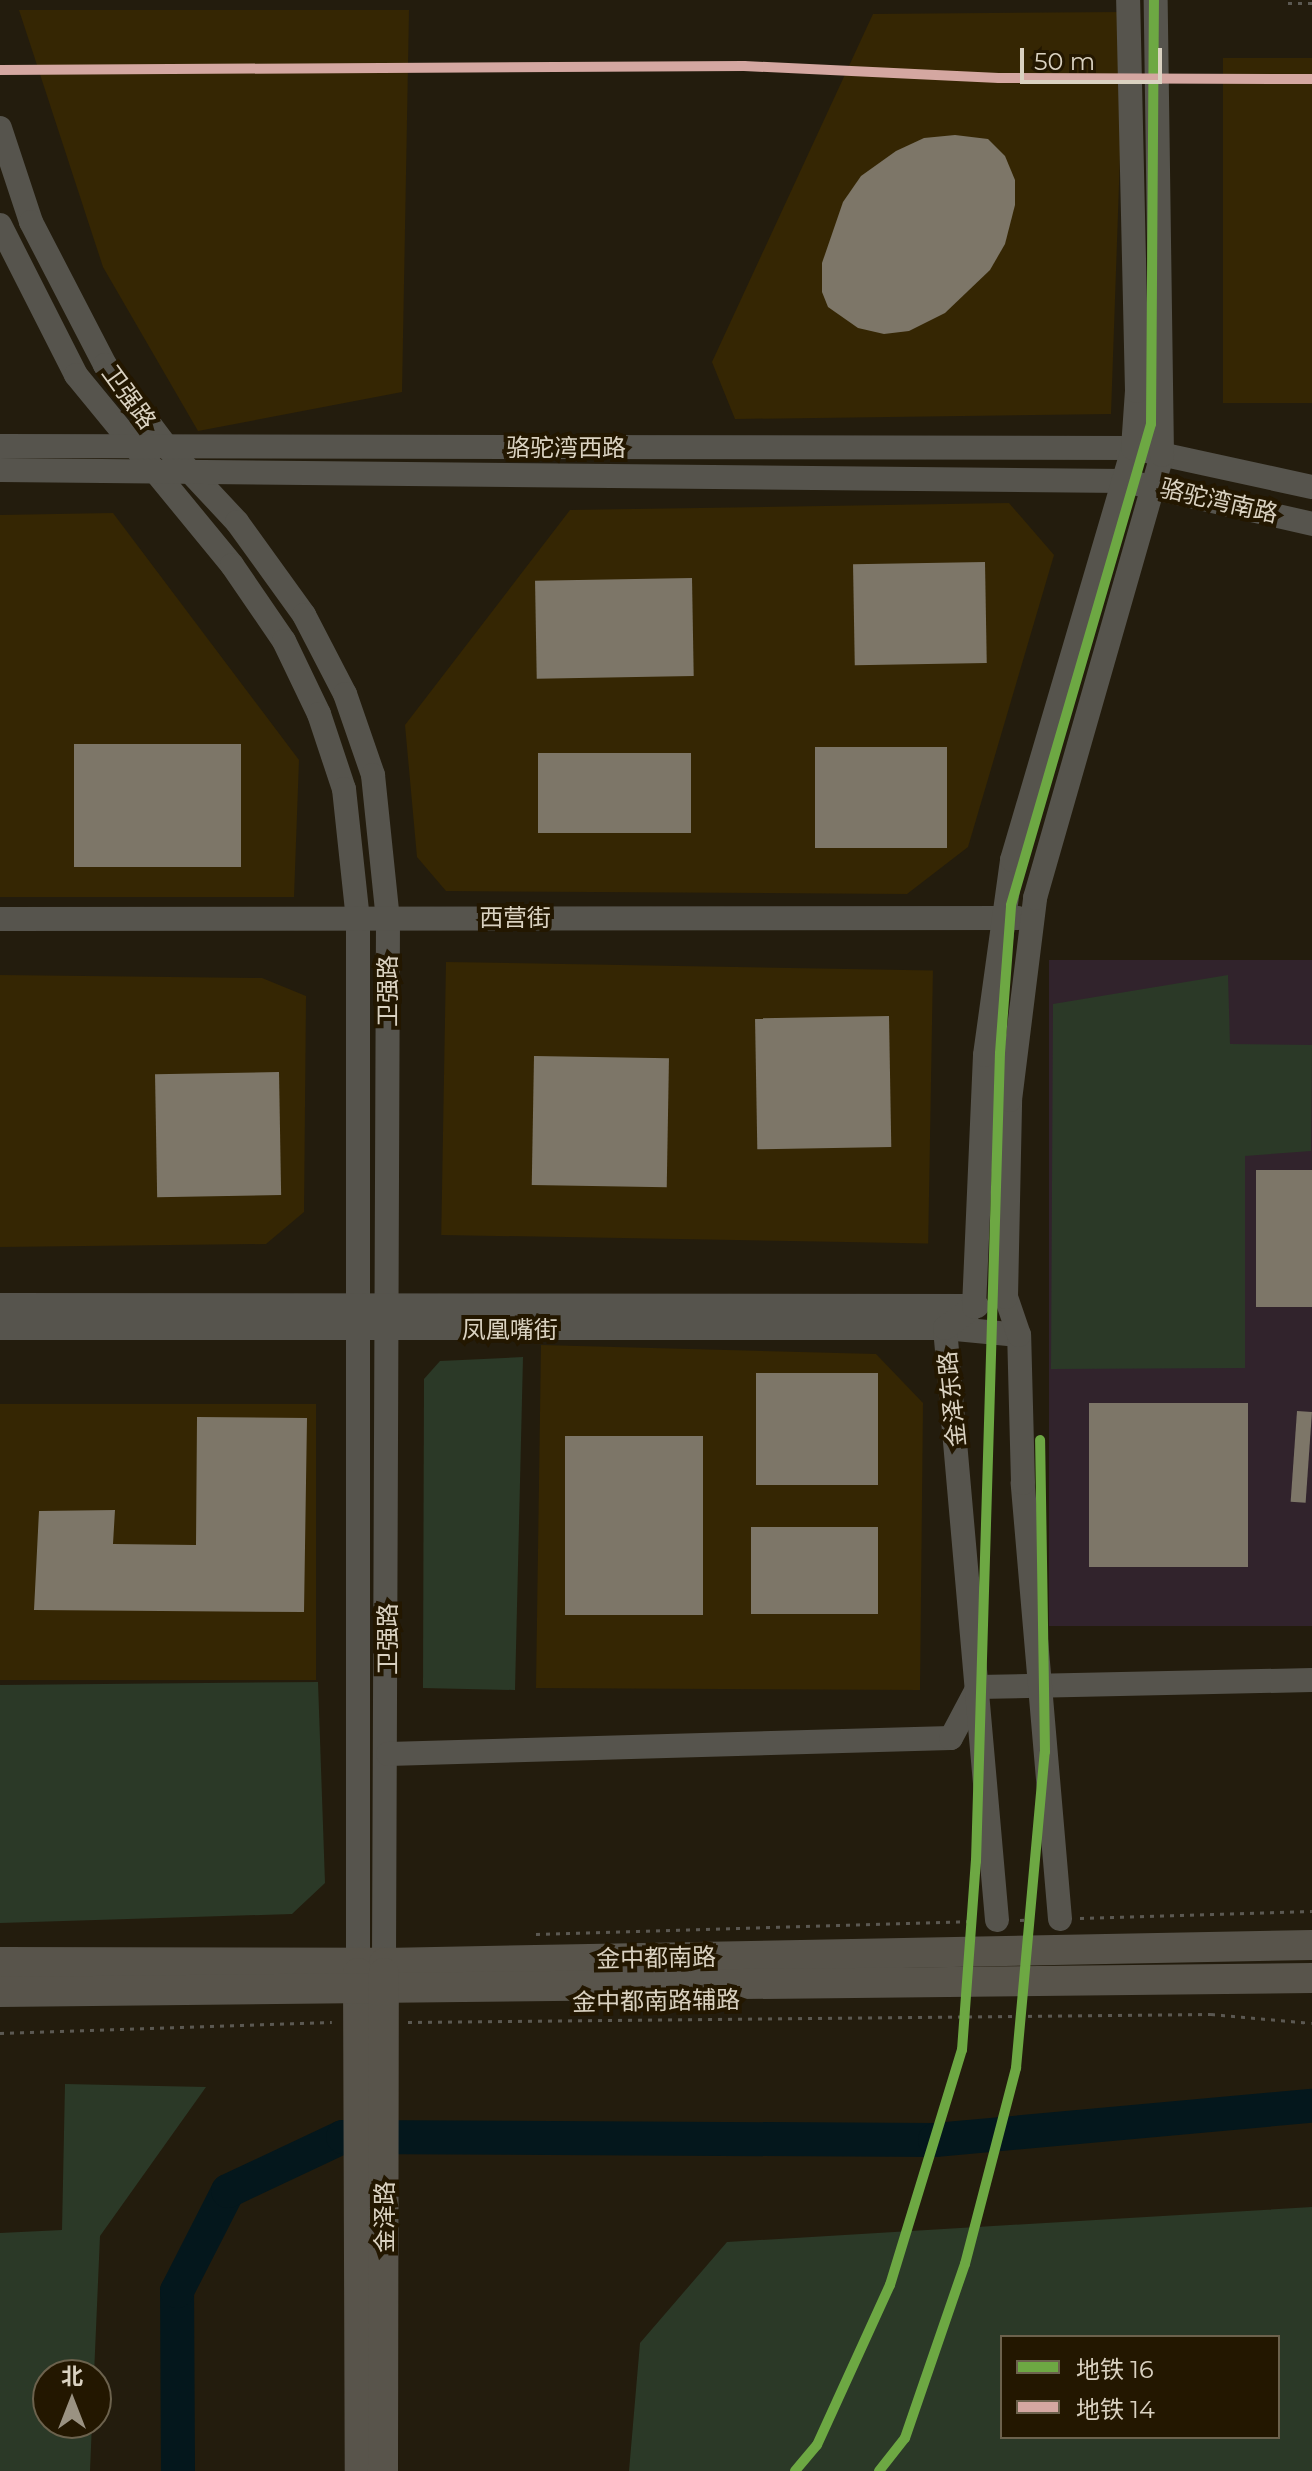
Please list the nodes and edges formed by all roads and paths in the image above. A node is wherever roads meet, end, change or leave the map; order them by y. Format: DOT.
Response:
graph roads {
  1 [pos="1128,0"];
  2 [pos="1156,0"];
  3 [pos="1288,3"];
  4 [pos="1312,3"];
  5 [pos="0,128"];
  6 [pos="0,225"];
  7 [pos="0,446"];
  8 [pos="131,446"];
  9 [pos="166,446"];
  10 [pos="1133,448"];
  11 [pos="1162,455"];
  12 [pos="0,470"];
  13 [pos="150,470"];
  14 [pos="189,470"];
  15 [pos="1125,481"];
  16 [pos="1155,486"];
  17 [pos="1312,487"];
  18 [pos="1312,524"];
  19 [pos="1002,917"];
  20 [pos="0,919"];
  21 [pos="358,919"];
  22 [pos="388,919"];
  23 [pos="1031,919"];
  24 [pos="1006,1297"];
  25 [pos="0,1305"];
  26 [pos="974,1307"];
  27 [pos="357,1319"];
  28 [pos="387,1319"];
  29 [pos="0,1328"];
  30 [pos="945,1328"];
  31 [pos="1019,1335"];
  32 [pos="1312,1680"];
  33 [pos="1039,1682"];
  34 [pos="978,1687"];
  35 [pos="388,1754"];
  36 [pos="1312,1911"];
  37 [pos="1060,1919"];
  38 [pos="997,1920"];
  39 [pos="526,1934"];
  40 [pos="1312,1945"];
  41 [pos="0,1962"];
  42 [pos="371,1977"];
  43 [pos="1312,1978"];
  44 [pos="0,1992"];
  45 [pos="371,2022"];
  46 [pos="1312,2023"];
  47 [pos="0,2033"];
  48 [pos="374,2204"];
  49 [pos="360,2471"];
  50 [pos="383,2471"];
  1 -- 10 [label="street"];
  2 -- 11 [label="street"];
  3 -- 4 [label="path"];
  5 -- 9 [label="street, 卫强路"];
  6 -- 8 [label="street, 卫强路"];
  7 -- 8 [label="street, 骆驼湾西路"];
  8 -- 9 [label="street, 骆驼湾西路"];
  8 -- 13 [label="street, 卫强路"];
  9 -- 10 [label="street, 骆驼湾西路"];
  9 -- 14 [label="street, 卫强路"];
  10 -- 11 [label="street, 骆驼湾南路"];
  10 -- 15 [label="street"];
  11 -- 16 [label="street"];
  11 -- 17 [label="street, 骆驼湾南路"];
  12 -- 13 [label="street, 骆驼湾西路"];
  13 -- 14 [label="street, 骆驼湾西路"];
  13 -- 21 [label="street, 卫强路"];
  14 -- 15 [label="street, 骆驼湾西路"];
  14 -- 22 [label="street, 卫强路"];
  15 -- 16 [label="street, 骆驼湾南路"];
  15 -- 19 [label="street"];
  16 -- 18 [label="street, 骆驼湾南路"];
  16 -- 23 [label="street"];
  19 -- 22 [label="street, 西营街"];
  19 -- 23 [label="street, 西营街"];
  19 -- 26 [label="street"];
  20 -- 21 [label="street, 西营街"];
  21 -- 22 [label="street, 西营街"];
  21 -- 27 [label="street, 卫强路"];
  22 -- 28 [label="street, 卫强路"];
  23 -- 24 [label="street"];
  24 -- 26 [label="street, 凤凰嘴街"];
  24 -- 31 [label="street"];
  25 -- 27 [label="street, 凤凰嘴街"];
  26 -- 28 [label="street, 凤凰嘴街"];
  26 -- 30 [label="street, 金泽东路"];
  27 -- 28 [label="street, 凤凰嘴街"];
  27 -- 29 [label="street, 凤凰嘴街"];
  27 -- 42 [label="street, 卫强路"];
  28 -- 30 [label="street, 凤凰嘴街"];
  28 -- 35 [label="street, 卫强路"];
  30 -- 31 [label="street, 凤凰嘴街"];
  30 -- 34 [label="street, 金泽东路"];
  31 -- 33 [label="street"];
  32 -- 33 [label="street"];
  33 -- 34 [label="street"];
  33 -- 37 [label="street"];
  34 -- 35 [label="street"];
  34 -- 38 [label="street, 金泽东路"];
  35 -- 42 [label="street, 卫强路"];
  36 -- 37 [label="path"];
  37 -- 38 [label="path"];
  38 -- 39 [label="path"];
  40 -- 42 [label="main road, 金中都南路"];
  41 -- 42 [label="main road, 金中都南路"];
  42 -- 43 [label="main road, 金中都南路"];
  42 -- 44 [label="main road, 金中都南路"];
  42 -- 45 [label="main road, 金泽路"];
  45 -- 46 [label="path, 金中都南路辅路"];
  45 -- 47 [label="path, 金中都南路辅路"];
  45 -- 48 [label="main road, 金泽路"];
  48 -- 49 [label="main road, 金泽路"];
  48 -- 50 [label="main road, 金泽路"];
}
